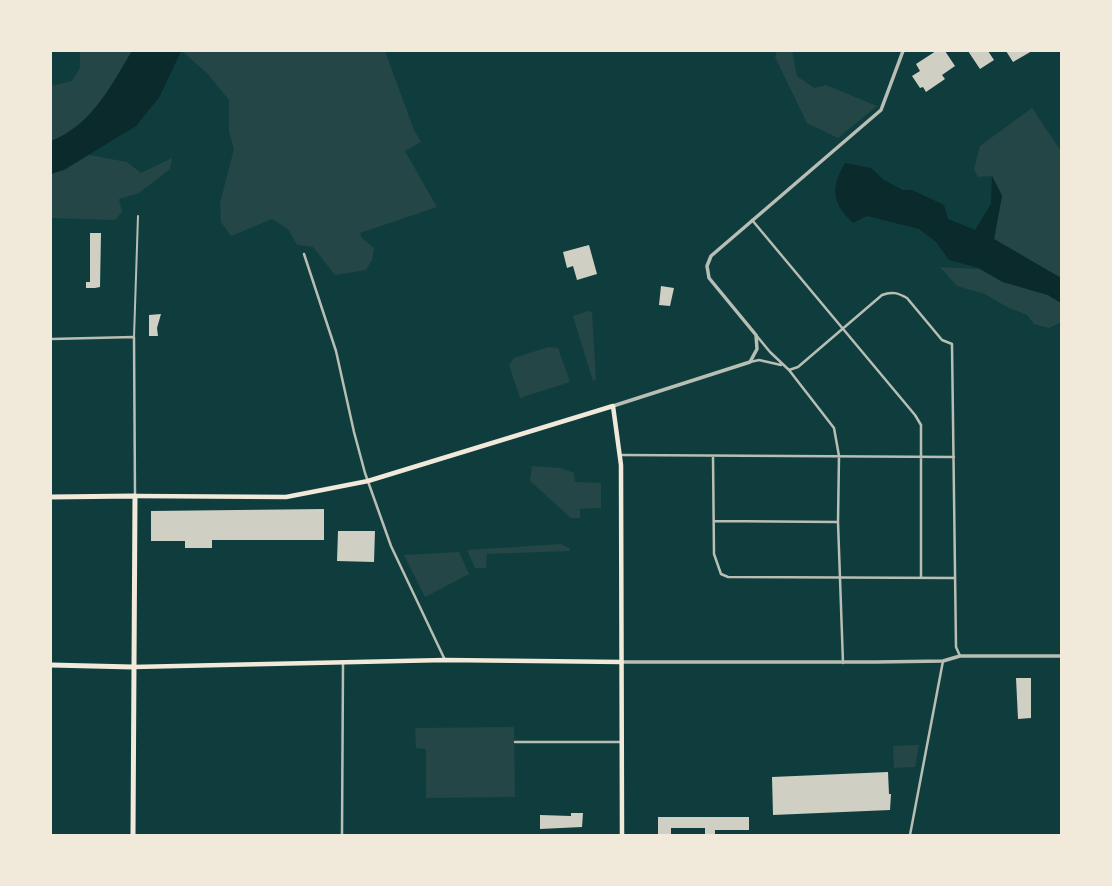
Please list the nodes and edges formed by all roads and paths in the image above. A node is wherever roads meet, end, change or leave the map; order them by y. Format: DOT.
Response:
graph roads {
  1 [pos="903,51"];
  2 [pos="138,216"];
  3 [pos="752,220"];
  4 [pos="304,254"];
  5 [pos="844,329"];
  6 [pos="756,335"];
  7 [pos="134,337"];
  8 [pos="51,339"];
  9 [pos="750,362"];
  10 [pos="783,365"];
  11 [pos="789,370"];
  12 [pos="613,406"];
  13 [pos="620,455"];
  14 [pos="713,456"];
  15 [pos="839,456"];
  16 [pos="920,456"];
  17 [pos="954,457"];
  18 [pos="369,481"];
  19 [pos="51,496"];
  20 [pos="135,496"];
  21 [pos="714,521"];
  22 [pos="838,522"];
  23 [pos="841,577"];
  24 [pos="922,577"];
  25 [pos="955,578"];
  26 [pos="960,656"];
  27 [pos="1061,656"];
  28 [pos="445,660"];
  29 [pos="943,661"];
  30 [pos="344,662"];
  31 [pos="622,662"];
  32 [pos="844,663"];
  33 [pos="51,665"];
  34 [pos="133,667"];
  35 [pos="514,742"];
  36 [pos="622,742"];
  37 [pos="133,835"];
  38 [pos="342,835"];
  39 [pos="622,835"];
  40 [pos="910,835"];
  1 -- 3 [label="street"];
  2 -- 7 [label="lane"];
  3 -- 5 [label="street"];
  3 -- 6 [label="street"];
  4 -- 18 [label="street"];
  5 -- 11 [label="street"];
  5 -- 16 [label="street"];
  5 -- 17 [label="street"];
  6 -- 9 [label="street"];
  6 -- 10 [label="street"];
  7 -- 8 [label="street"];
  7 -- 20 [label="street"];
  9 -- 10 [label="street"];
  9 -- 12 [label="street"];
  10 -- 11 [label="street"];
  11 -- 15 [label="street"];
  12 -- 13 [label="main road"];
  12 -- 18 [label="main road"];
  13 -- 14 [label="street"];
  13 -- 31 [label="main road"];
  14 -- 15 [label="street"];
  14 -- 21 [label="street"];
  15 -- 16 [label="street"];
  15 -- 22 [label="street"];
  16 -- 17 [label="street"];
  16 -- 24 [label="street"];
  17 -- 25 [label="street"];
  18 -- 20 [label="main road"];
  18 -- 28 [label="street"];
  19 -- 20 [label="main road"];
  20 -- 34 [label="main road"];
  21 -- 22 [label="street"];
  21 -- 23 [label="street"];
  22 -- 23 [label="street"];
  23 -- 24 [label="street"];
  23 -- 32 [label="street"];
  24 -- 25 [label="street"];
  25 -- 26 [label="street"];
  26 -- 27 [label="street"];
  26 -- 29 [label="street"];
  28 -- 30 [label="main road"];
  28 -- 31 [label="main road"];
  29 -- 32 [label="street"];
  29 -- 40 [label="street"];
  30 -- 34 [label="main road"];
  30 -- 38 [label="street"];
  31 -- 32 [label="street"];
  31 -- 36 [label="main road"];
  33 -- 34 [label="main road"];
  34 -- 37 [label="main road"];
  35 -- 36 [label="street"];
  36 -- 39 [label="main road"];
}
